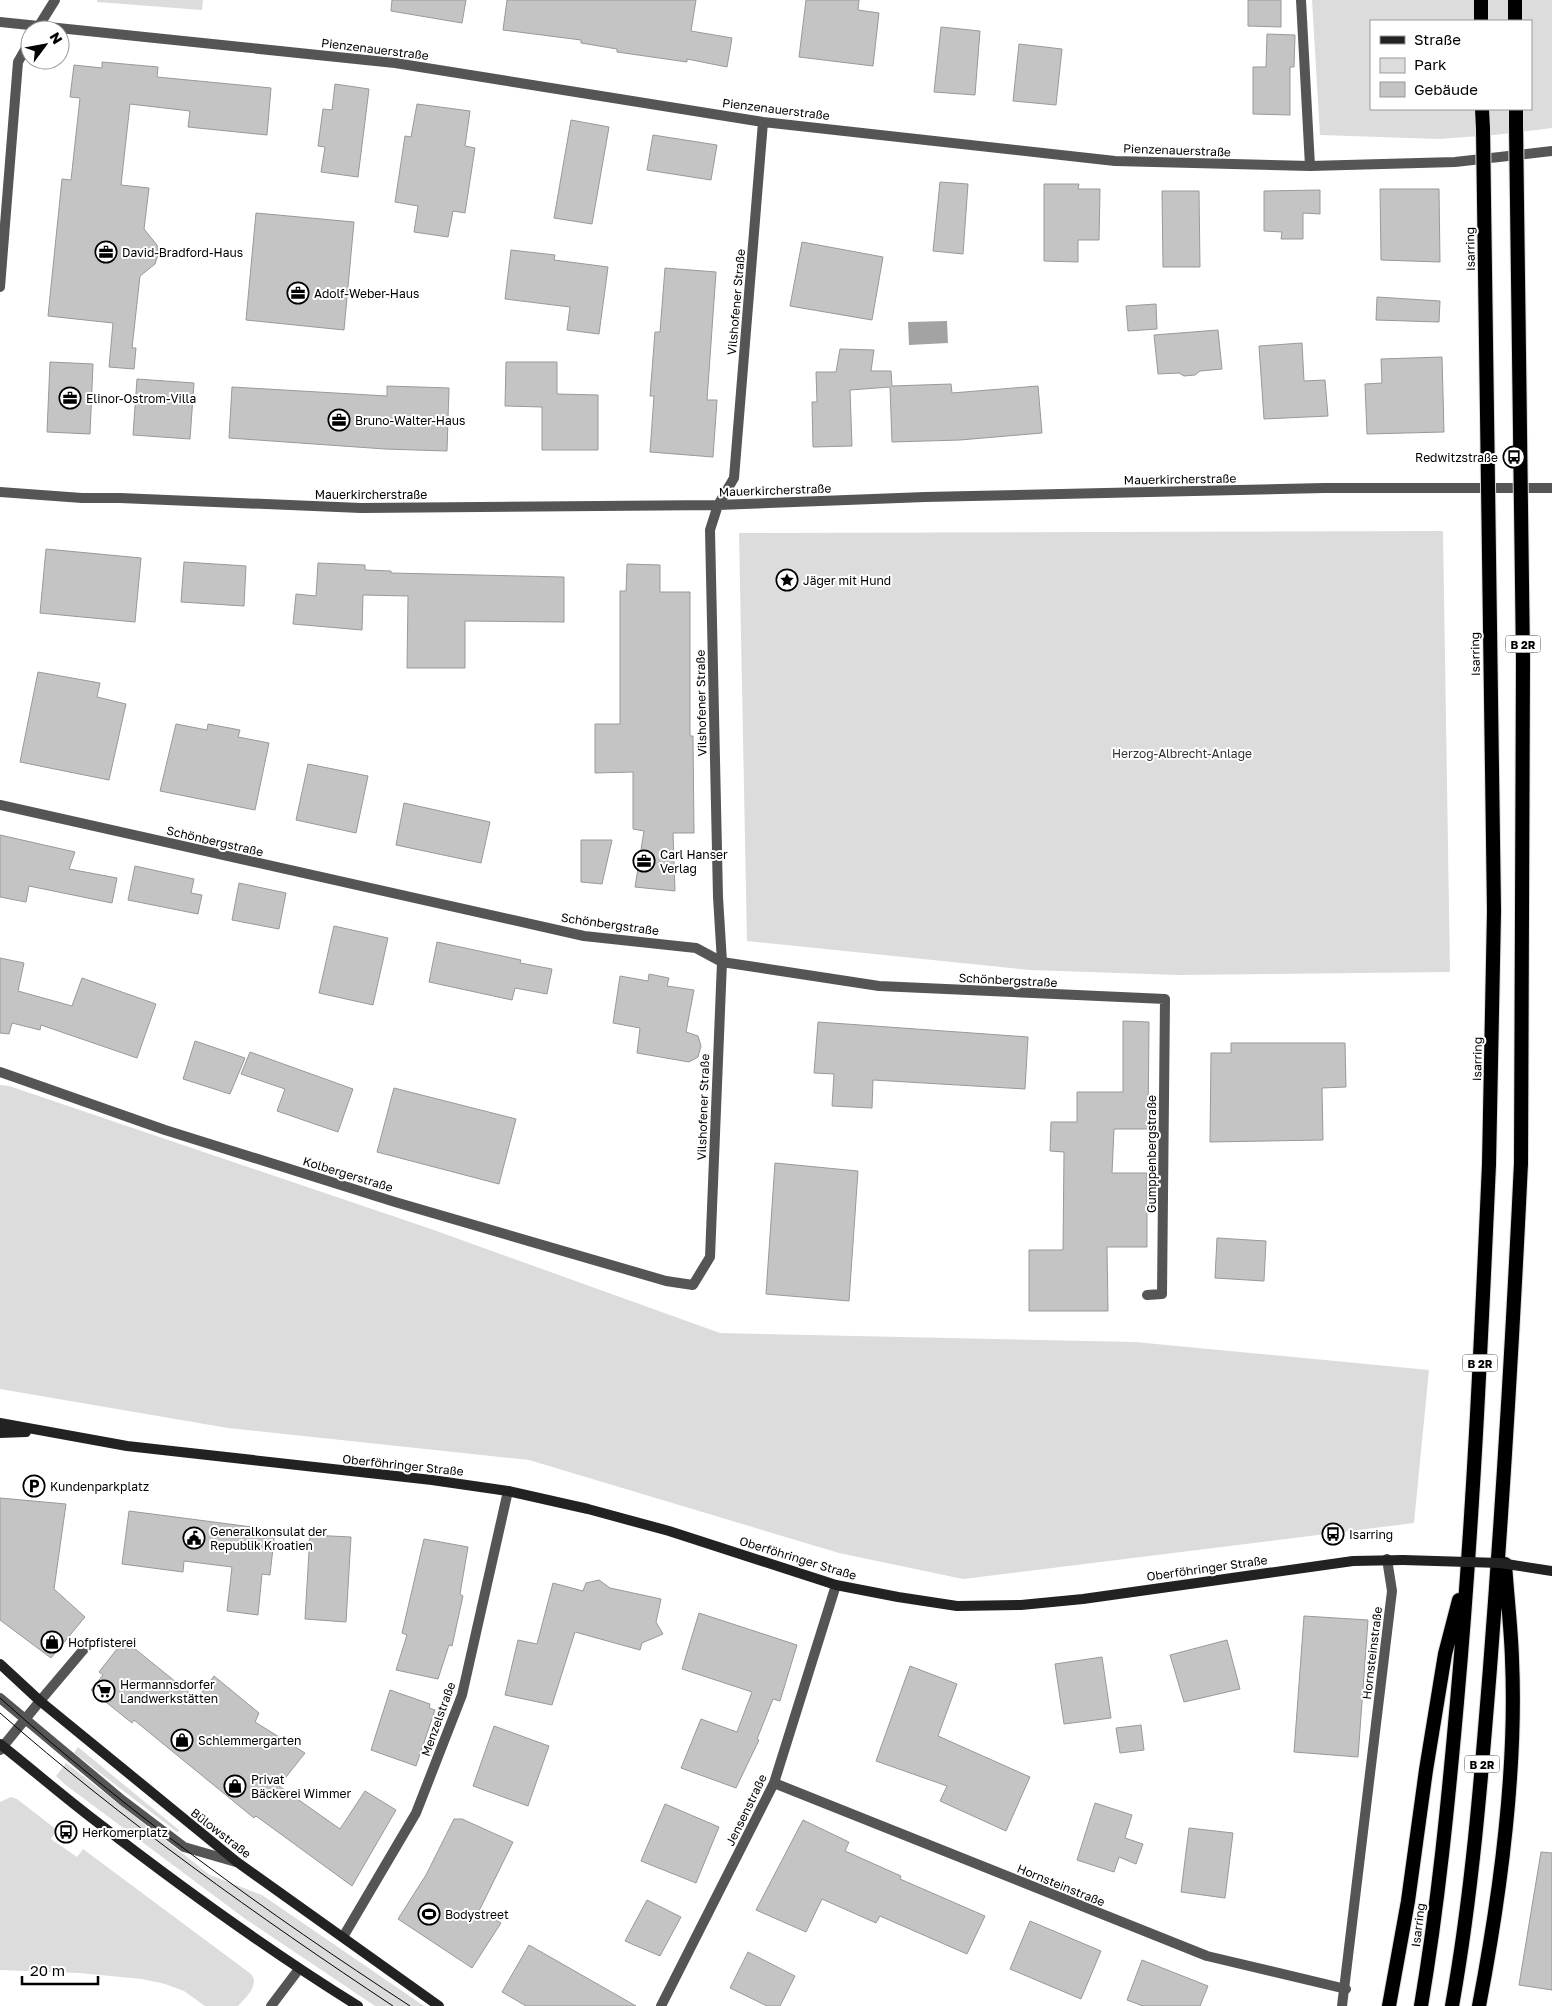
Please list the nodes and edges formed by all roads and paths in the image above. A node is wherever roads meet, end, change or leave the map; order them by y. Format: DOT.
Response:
graph roads {
  1 [pos="55,0"];
  2 [pos="1301,0"];
  3 [pos="1481,0"];
  4 [pos="1515,0"];
  5 [pos="43,20"];
  6 [pos="1481,20"];
  7 [pos="1515,20"];
  8 [pos="0,22"];
  9 [pos="20,25"];
  10 [pos="70,31"];
  11 [pos="20,59"];
  12 [pos="1482,110"];
  13 [pos="1516,110"];
  14 [pos="763,122"];
  15 [pos="1552,152"];
  16 [pos="1310,166"];
  17 [pos="0,287"];
  18 [pos="1552,488"];
  19 [pos="0,492"];
  20 [pos="718,505"];
  21 [pos="0,806"];
  22 [pos="722,962"];
  23 [pos="1164,999"];
  24 [pos="0,1072"];
  25 [pos="693,1285"];
  26 [pos="1147,1295"];
  27 [pos="0,1423"];
  28 [pos="44,1432"];
  29 [pos="0,1433"];
  30 [pos="508,1491"];
  31 [pos="1501,1521"];
  32 [pos="1387,1559"];
  33 [pos="1469,1563"];
  34 [pos="1552,1571"];
  35 [pos="836,1585"];
  36 [pos="84,1649"];
  37 [pos="0,1664"];
  38 [pos="0,1698"];
  39 [pos="40,1701"];
  40 [pos="24,1720"];
  41 [pos="1,1746"];
  42 [pos="774,1783"];
  43 [pos="237,1862"];
  44 [pos="343,1937"];
  45 [pos="299,1969"];
  46 [pos="1346,1989"];
  47 [pos="271,2006"];
  48 [pos="358,2006"];
  49 [pos="439,2006"];
  50 [pos="661,2006"];
  51 [pos="1342,2006"];
  52 [pos="1389,2006"];
  53 [pos="1421,2006"];
  54 [pos="1452,2006"];
  55 [pos="1479,2006"];
  1 -- 5 [label="street"];
  2 -- 16 [label="street"];
  3 -- 6 [label="highway"];
  4 -- 7 [label="highway"];
  8 -- 9 [label="street, Pienzenauerstraße"];
  10 -- 14 [label="street, Pienzenauerstraße"];
  11 -- 17 [label="street"];
  12 -- 33 [label="highway, Isarring / B 2R, bridge"];
  13 -- 31 [label="highway, B 2R, bridge"];
  14 -- 16 [label="street, Pienzenauerstraße"];
  14 -- 20 [label="street, Vilshofener Straße"];
  15 -- 16 [label="street, Pienzenauerstraße"];
  18 -- 20 [label="street, Mauerkircherstraße"];
  19 -- 20 [label="street, Mauerkircherstraße"];
  20 -- 22 [label="street, Vilshofener Straße"];
  21 -- 22 [label="street, Schönbergstraße"];
  22 -- 23 [label="street, Schönbergstraße"];
  22 -- 25 [label="street, Vilshofener Straße"];
  23 -- 26 [label="street, Gumppenbergstraße"];
  24 -- 25 [label="street, Kolbergerstraße"];
  27 -- 28 [label="main road, Oberföhringer Straße"];
  28 -- 29 [label="main road, Oberföhringer Straße"];
  28 -- 30 [label="main road, Oberföhringer Straße"];
  30 -- 35 [label="main road, Oberföhringer Straße"];
  30 -- 44 [label="street, Menzelstraße"];
  31 -- 54 [label="highway, B 2R"];
  31 -- 55 [label="highway"];
  32 -- 34 [label="main road, Oberföhringer Straße, bridge"];
  32 -- 35 [label="main road, Oberföhringer Straße"];
  32 -- 46 [label="street, Hornsteinstraße"];
  33 -- 52 [label="highway"];
  33 -- 53 [label="highway, Isarring / B 2R"];
  35 -- 42 [label="street, Jensenstraße"];
  36 -- 39 [label="street"];
  37 -- 39 [label="main road, Bülowstraße"];
  38 -- 40 [label="street"];
  39 -- 40 [label="street"];
  39 -- 43 [label="main road, Bülowstraße"];
  40 -- 41 [label="street"];
  40 -- 43 [label="street"];
  41 -- 45 [label="main road"];
  42 -- 46 [label="street, Hornsteinstraße"];
  42 -- 50 [label="street, Jensenstraße"];
  43 -- 44 [label="main road, Bülowstraße"];
  44 -- 49 [label="main road, Bülowstraße"];
  45 -- 47 [label="street"];
  45 -- 48 [label="main road"];
  46 -- 51 [label="street, Hornsteinstraße"];
}
